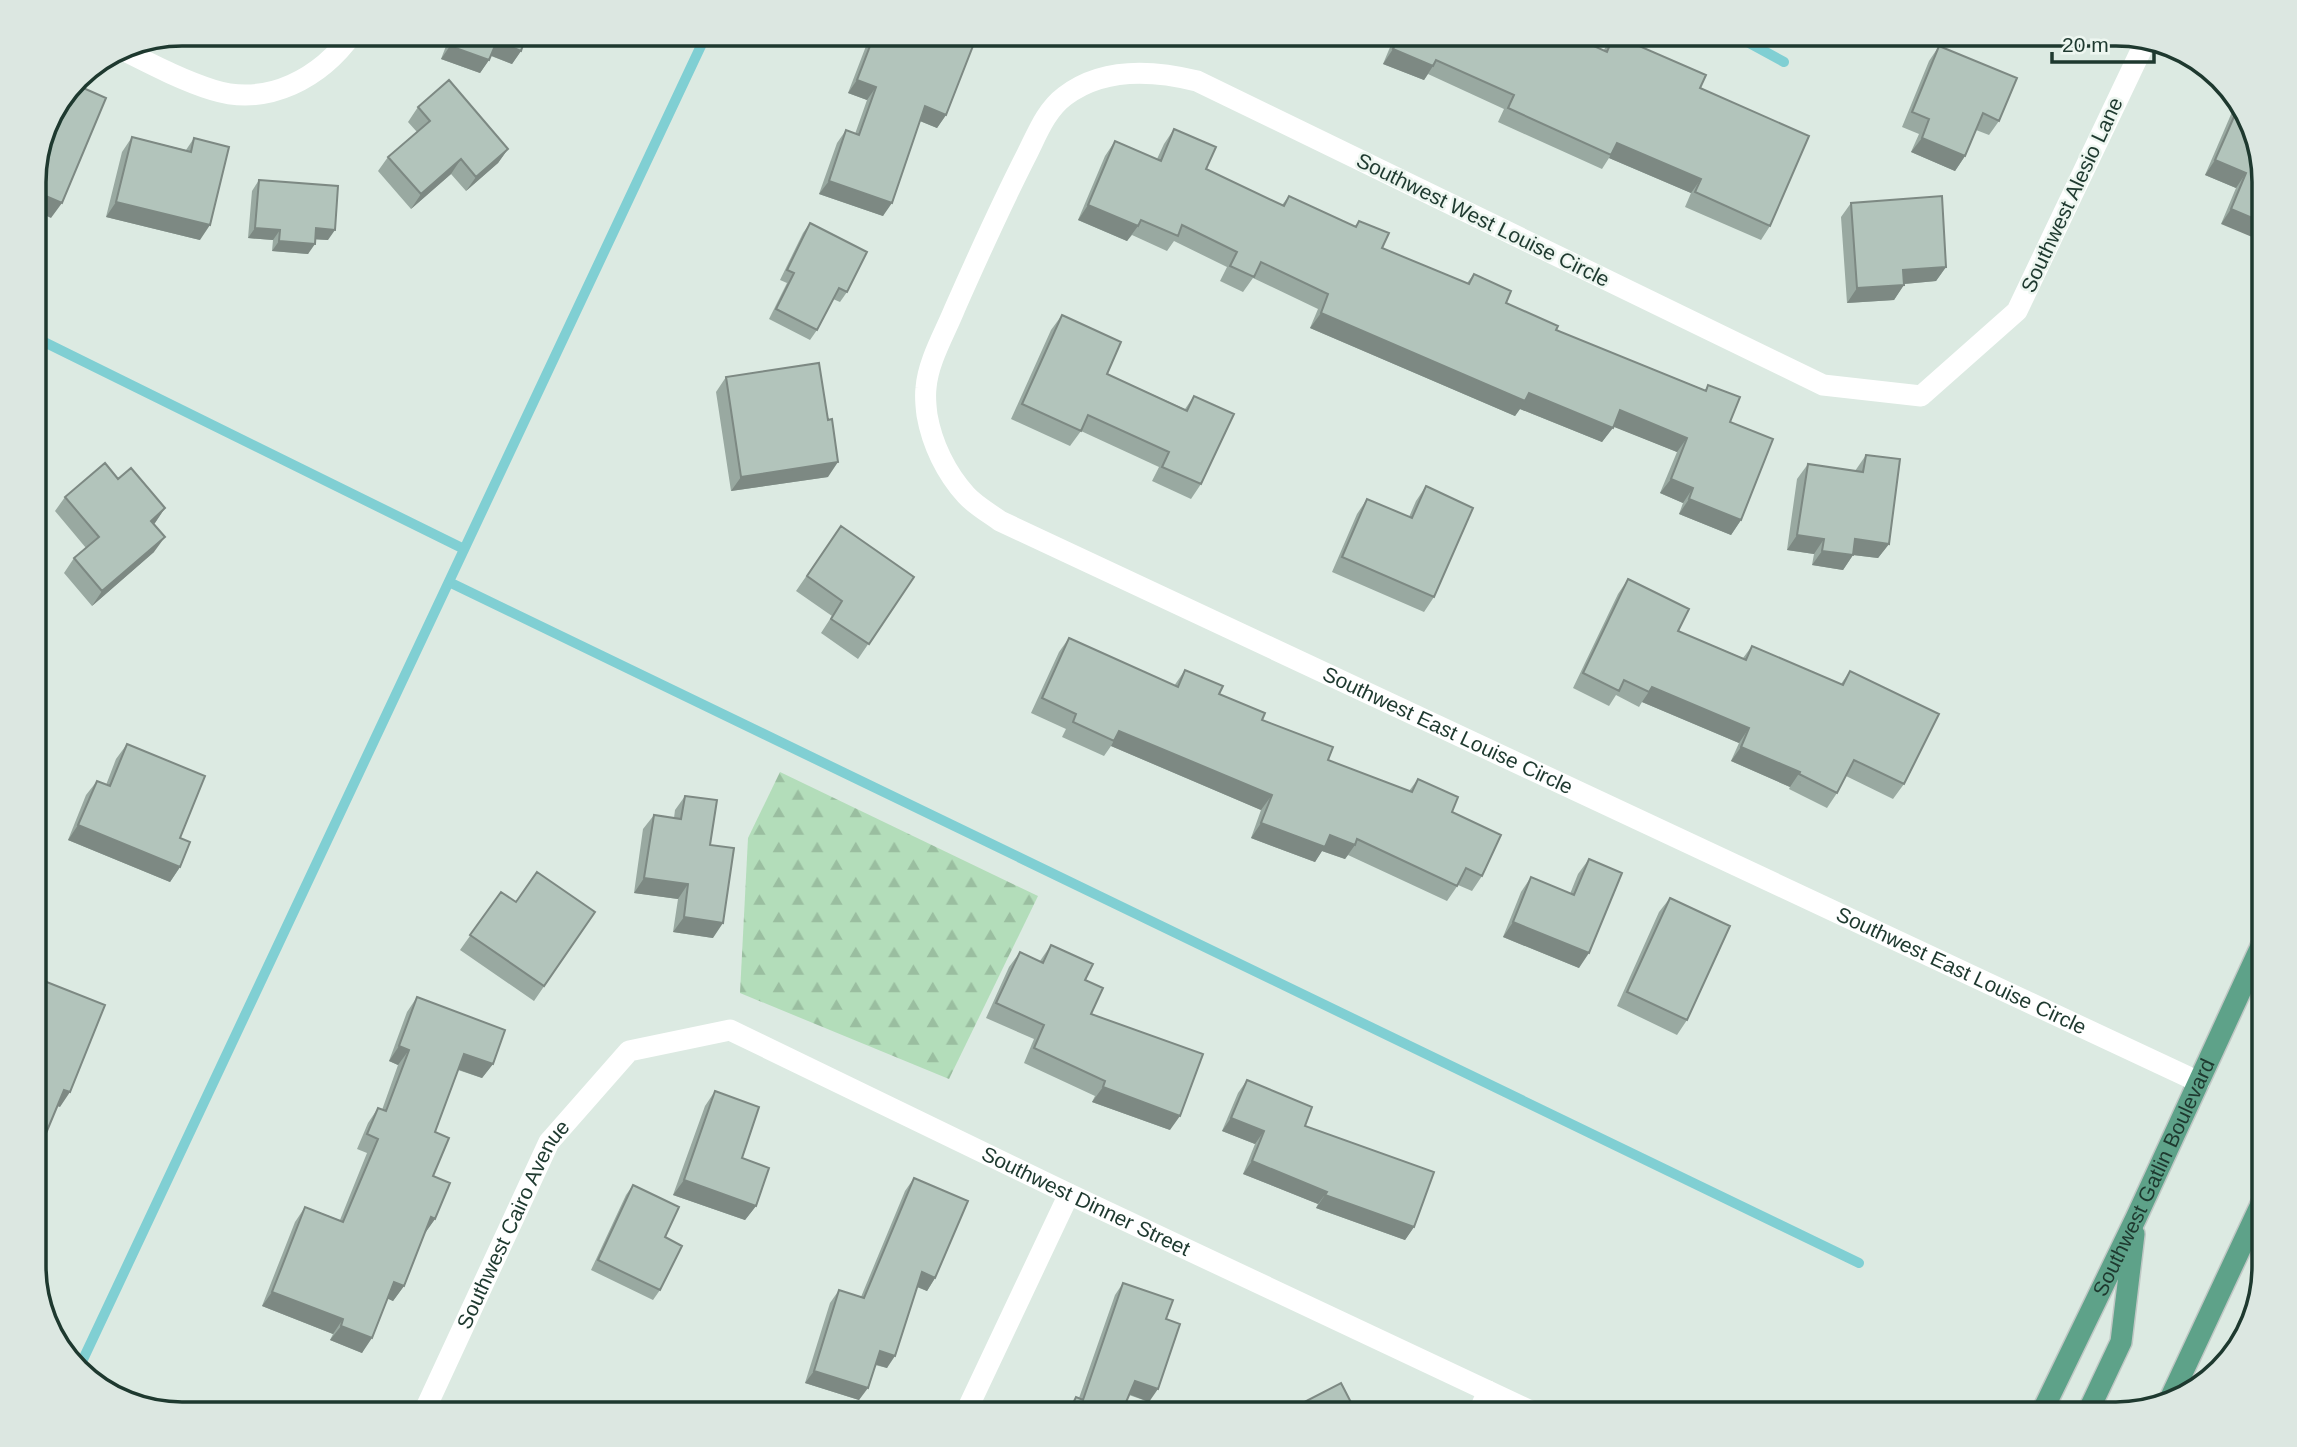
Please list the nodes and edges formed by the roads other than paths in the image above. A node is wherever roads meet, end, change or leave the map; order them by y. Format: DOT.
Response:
graph roads {
  1 [pos="343,46"];
  2 [pos="2142,48"];
  3 [pos="134,54"];
  4 [pos="991,224"];
  5 [pos="2017,311"];
  6 [pos="2252,966"];
  7 [pos="629,1051"];
  8 [pos="2199,1082"];
  9 [pos="1069,1194"];
  10 [pos="2136,1218"];
  11 [pos="2252,1224"];
  12 [pos="2175,1387"];
  13 [pos="1488,1391"];
  14 [pos="429,1402"];
  15 [pos="971,1402"];
  16 [pos="1483,1402"];
  17 [pos="1511,1402"];
  18 [pos="2047,1402"];
  19 [pos="2093,1402"];
  1 -- 3 [label="street"];
  2 -- 5 [label="street, Southwest Alesio Lane"];
  4 -- 5 [label="street, Southwest West Louise Circle"];
  4 -- 8 [label="street, Southwest East Louise Circle"];
  6 -- 8 [label="main road, Southwest Gatlin Boulevard"];
  7 -- 9 [label="street, Southwest Dinner Street"];
  7 -- 14 [label="street, Southwest Cairo Avenue"];
  8 -- 10 [label="main road, Southwest Gatlin Boulevard"];
  9 -- 13 [label="street, Southwest Dinner Street"];
  9 -- 15 [label="street"];
  10 -- 18 [label="main road, Southwest Gatlin Boulevard"];
  10 -- 19 [label="main road"];
  11 -- 12 [label="main road"];
  13 -- 16 [label="street"];
  13 -- 17 [label="street, Southwest Dinner Street"];
}
